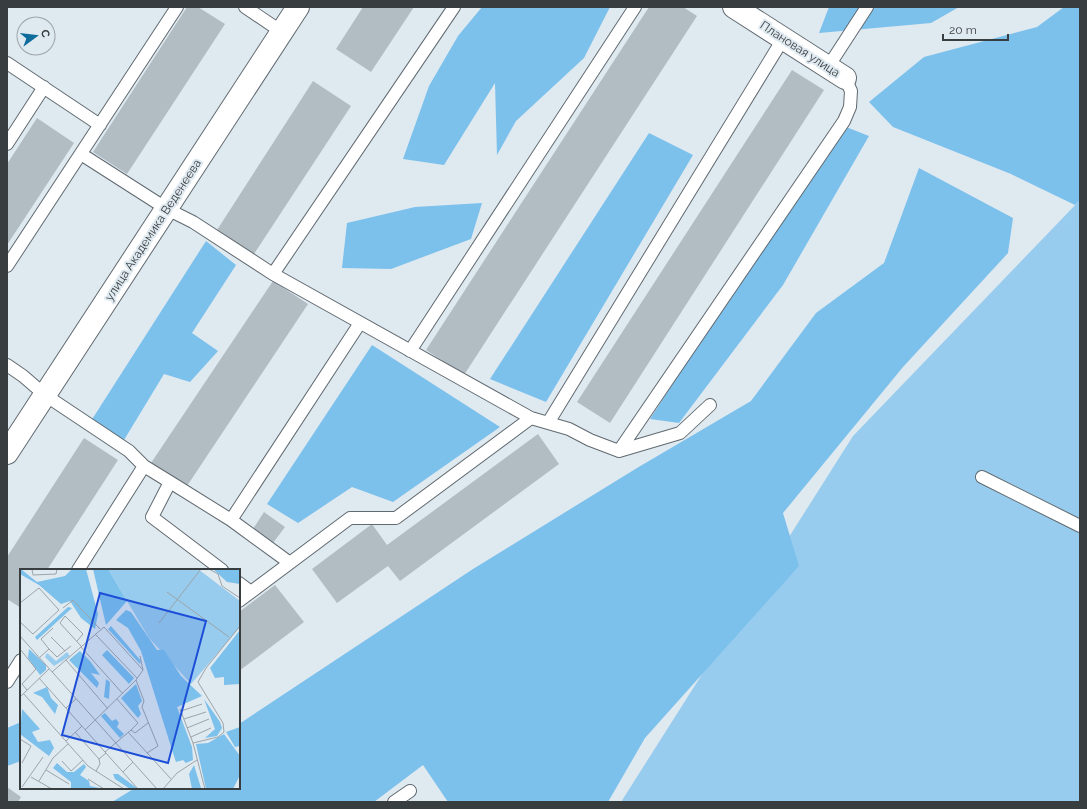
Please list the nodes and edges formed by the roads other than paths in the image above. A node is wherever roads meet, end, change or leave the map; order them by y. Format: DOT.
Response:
graph roads {
  1 [pos="177,7"];
  2 [pos="245,7"];
  3 [pos="298,7"];
  4 [pos="454,7"];
  5 [pos="636,7"];
  6 [pos="734,7"];
  7 [pos="867,7"];
  8 [pos="282,32"];
  9 [pos="783,39"];
  10 [pos="7,63"];
  11 [pos="837,73"];
  12 [pos="44,88"];
  13 [pos="100,125"];
  14 [pos="7,144"];
  15 [pos="81,154"];
  16 [pos="167,209"];
  17 [pos="7,266"];
  18 [pos="273,274"];
  19 [pos="360,323"];
  20 [pos="410,351"];
  21 [pos="7,365"];
  22 [pos="45,395"];
  23 [pos="710,405"];
  24 [pos="530,418"];
  25 [pos="548,423"];
  26 [pos="619,451"];
  27 [pos="7,453"];
  28 [pos="144,466"];
  29 [pos="982,477"];
  30 [pos="170,482"];
  31 [pos="231,520"];
  32 [pos="1080,526"];
  33 [pos="290,562"];
  34 [pos="79,569"];
  35 [pos="221,569"];
  36 [pos="240,584"];
  37 [pos="251,592"];
  38 [pos="240,599"];
  39 [pos="20,662"];
  40 [pos="7,682"];
  41 [pos="410,791"];
  42 [pos="396,801"];
  1 -- 13 [label="lane"];
  2 -- 8 [label="lane"];
  3 -- 8 [label="street, улица Академика Веденеева"];
  4 -- 18 [label="lane"];
  5 -- 20 [label="lane"];
  6 -- 9 [label="street, Плановая улица"];
  7 -- 11 [label="lane"];
  8 -- 16 [label="street, улица Академика Веденеева"];
  9 -- 11 [label="street, Плановая улица"];
  9 -- 25 [label="lane"];
  10 -- 12 [label="lane"];
  11 -- 26 [label="lane"];
  12 -- 13 [label="lane"];
  12 -- 14 [label="lane"];
  13 -- 15 [label="lane"];
  15 -- 16 [label="lane"];
  15 -- 17 [label="lane"];
  16 -- 18 [label="lane"];
  16 -- 22 [label="street, улица Академика Веденеева"];
  18 -- 19 [label="lane"];
  19 -- 20 [label="lane"];
  19 -- 31 [label="lane"];
  20 -- 24 [label="lane"];
  21 -- 22 [label="lane"];
  22 -- 27 [label="street, улица Академика Веденеева"];
  22 -- 28 [label="lane"];
  23 -- 26 [label="lane"];
  24 -- 25 [label="lane"];
  24 -- 33 [label="lane"];
  25 -- 26 [label="lane"];
  28 -- 30 [label="lane"];
  28 -- 34 [label="lane"];
  29 -- 32 [label="lane"];
  30 -- 31 [label="lane"];
  30 -- 35 [label="lane"];
  31 -- 33 [label="lane"];
  33 -- 37 [label="lane"];
  36 -- 37 [label="lane"];
  37 -- 38 [label="lane"];
  39 -- 40 [label="lane"];
  41 -- 42 [label="lane"];
}
